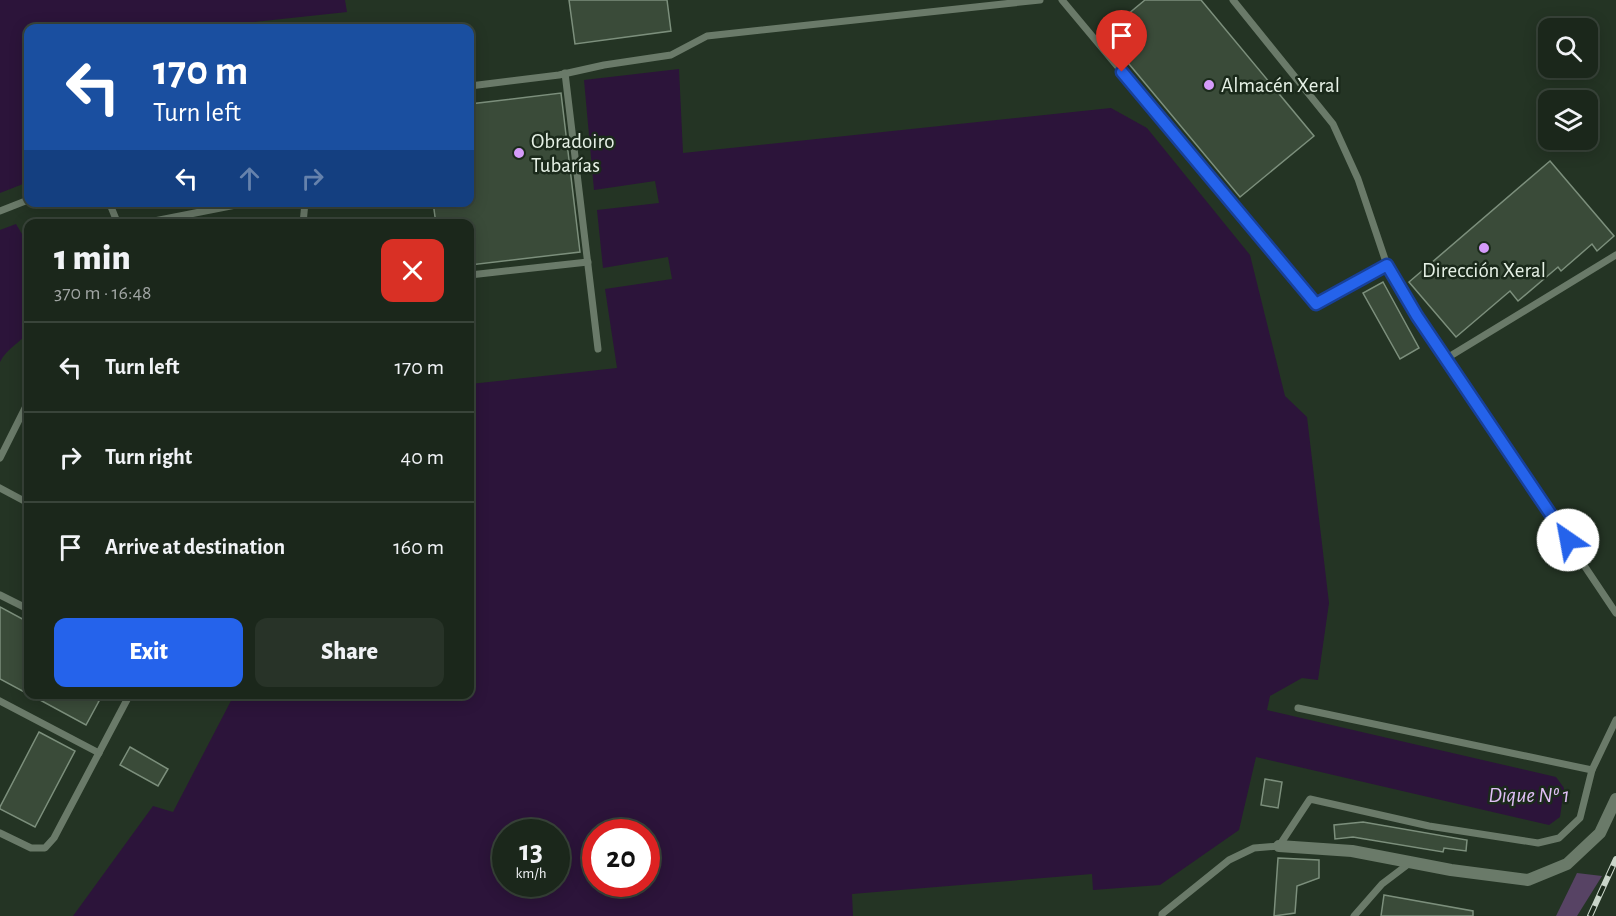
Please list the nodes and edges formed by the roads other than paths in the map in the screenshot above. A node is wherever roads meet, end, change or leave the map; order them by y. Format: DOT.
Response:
graph roads {
  1 [pos="1040,0"];
  2 [pos="1062,0"];
  3 [pos="1233,0"];
  4 [pos="565,73"];
  5 [pos="474,85"];
  6 [pos="24,202"];
  7 [pos="226,207"];
  8 [pos="0,211"];
  9 [pos="164,219"];
  10 [pos="1616,255"];
  11 [pos="588,262"];
  12 [pos="1387,265"];
  13 [pos="474,275"];
  14 [pos="598,349"];
  15 [pos="1447,358"];
  16 [pos="24,410"];
  17 [pos="0,458"];
  18 [pos="0,488"];
  19 [pos="24,501"];
  20 [pos="0,595"];
  21 [pos="24,607"];
  22 [pos="1616,613"];
  23 [pos="127,699"];
  24 [pos="0,701"];
  25 [pos="1298,708"];
  26 [pos="1616,720"];
  27 [pos="99,753"];
  28 [pos="1592,770"];
  29 [pos="1616,799"];
  30 [pos="0,832"];
  31 [pos="1279,846"];
  32 [pos="1411,862"];
  33 [pos="1162,916"];
  34 [pos="1354,916"];
  1 -- 4 [label="lane"];
  2 -- 12 [label="lane"];
  3 -- 12 [label="lane"];
  4 -- 5 [label="lane"];
  4 -- 11 [label="lane"];
  6 -- 8 [label="lane"];
  7 -- 9 [label="lane"];
  10 -- 15 [label="lane"];
  11 -- 13 [label="lane"];
  11 -- 14 [label="lane"];
  12 -- 15 [label="lane"];
  15 -- 22 [label="lane"];
  16 -- 17 [label="lane"];
  18 -- 19 [label="lane"];
  20 -- 21 [label="lane"];
  23 -- 27 [label="lane"];
  24 -- 27 [label="lane"];
  25 -- 28 [label="lane"];
  26 -- 28 [label="lane"];
  27 -- 30 [label="lane"];
  28 -- 31 [label="lane"];
  29 -- 32 [label="street"];
  31 -- 32 [label="street"];
  31 -- 33 [label="lane"];
  32 -- 34 [label="lane"];
}
